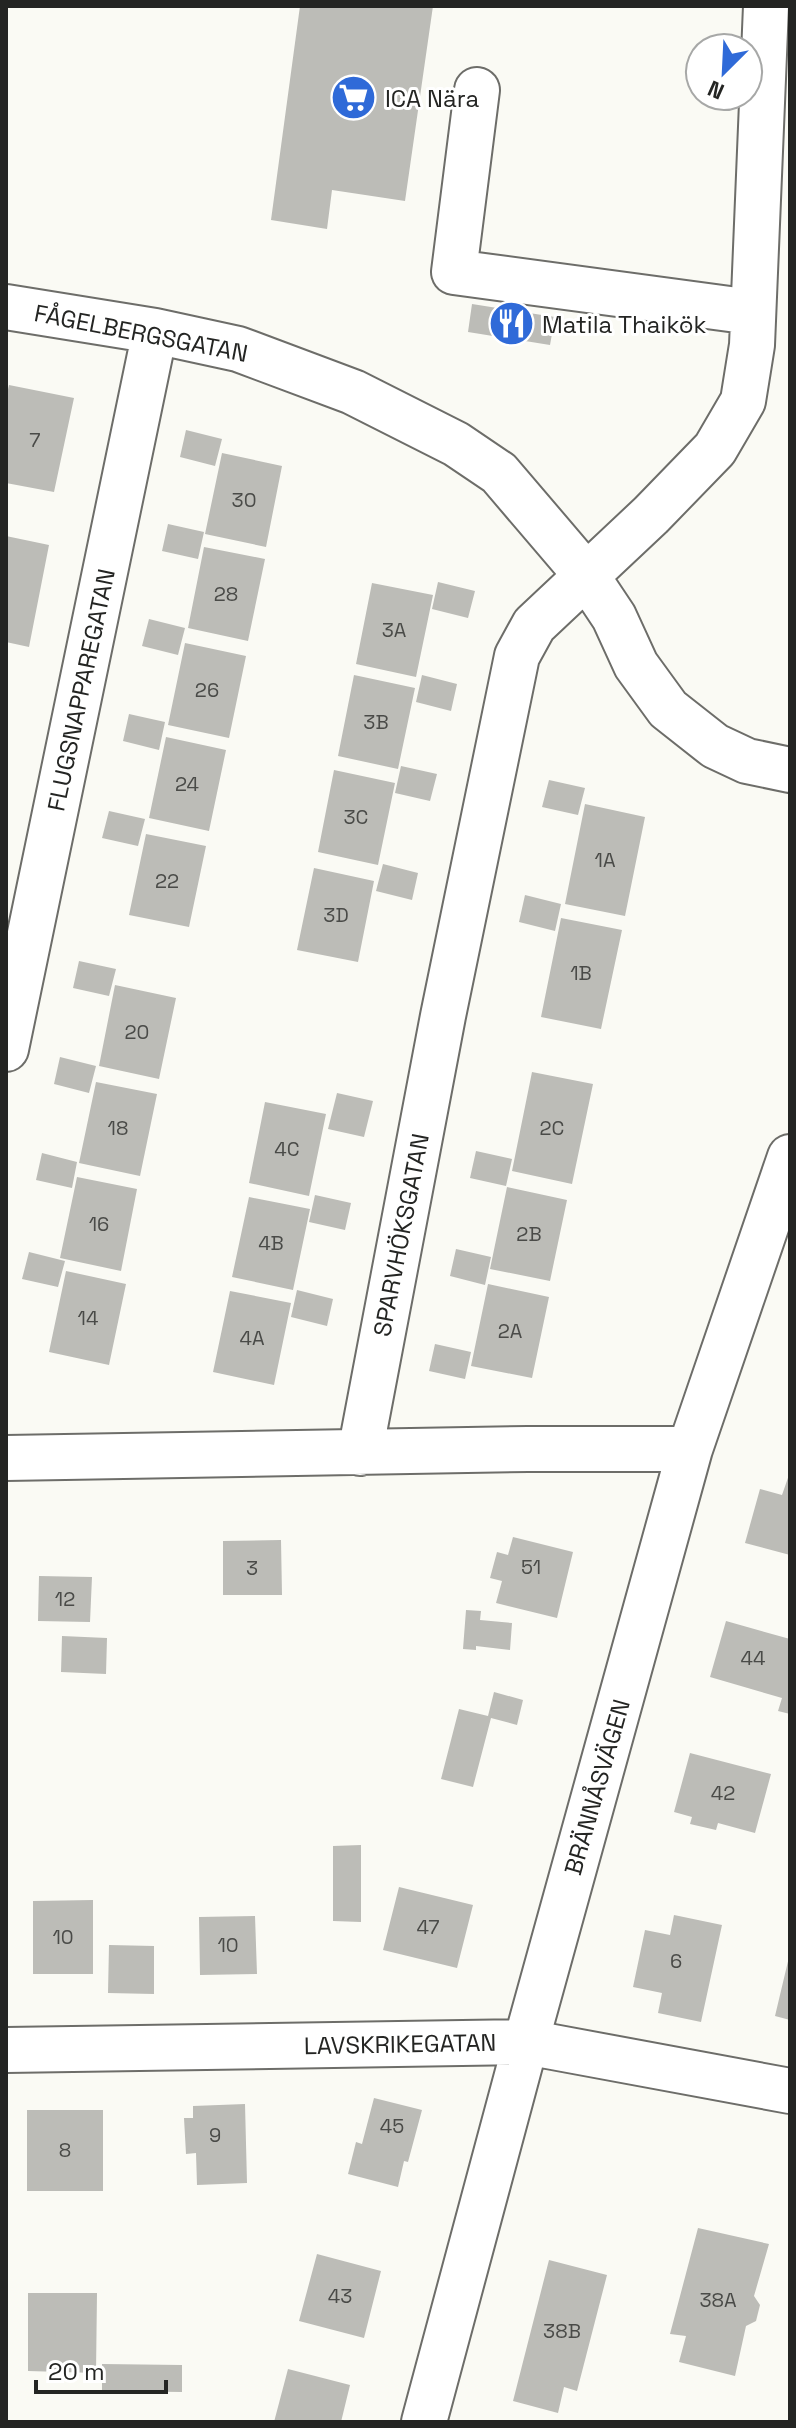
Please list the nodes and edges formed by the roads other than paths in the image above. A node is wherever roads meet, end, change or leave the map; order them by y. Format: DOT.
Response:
graph roads {
  1 [pos="766,6"];
  2 [pos="477,90"];
  3 [pos="6,307"];
  4 [pos="752,312"];
  5 [pos="155,331"];
  6 [pos="586,575"];
  7 [pos="790,770"];
  8 [pos="6,1049"];
  9 [pos="790,1157"];
  10 [pos="690,1449"];
  11 [pos="360,1453"];
  12 [pos="6,1458"];
  13 [pos="526,2042"];
  14 [pos="6,2050"];
  15 [pos="790,2091"];
  16 [pos="424,2422"];
  1 -- 4 [label="street"];
  2 -- 4 [label="street"];
  3 -- 5 [label="street, FÅGELBERGSGATAN"];
  4 -- 6 [label="street"];
  5 -- 6 [label="street, FÅGELBERGSGATAN"];
  5 -- 8 [label="street, FLUGSNAPPAREGATAN"];
  6 -- 7 [label="street, FÅGELBERGSGATAN"];
  6 -- 11 [label="street, SPARVHÖKSGATAN"];
  9 -- 10 [label="street, BRÄNNÅSVÄGEN"];
  10 -- 11 [label="street"];
  10 -- 13 [label="street, BRÄNNÅSVÄGEN"];
  11 -- 12 [label="street"];
  13 -- 14 [label="street, LAVSKRIKEGATAN"];
  13 -- 15 [label="street, LAVSKRIKEGATAN"];
  13 -- 16 [label="street, BRÄNNÅSVÄGEN"];
}
